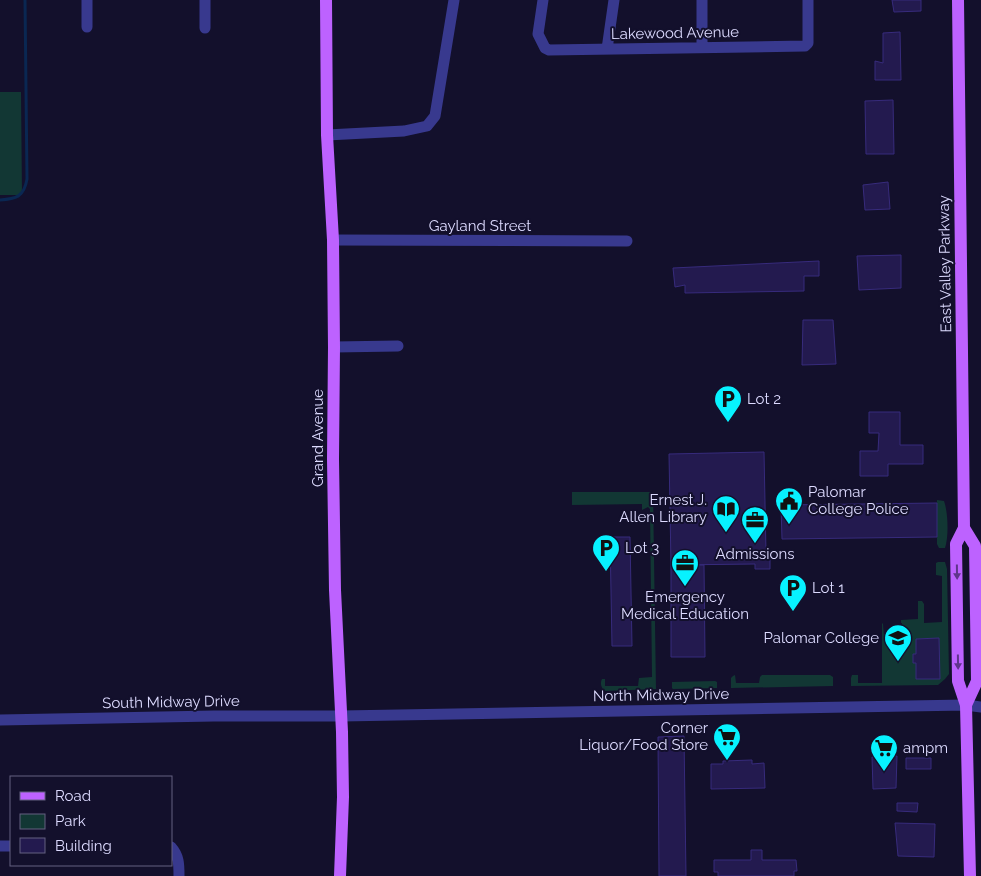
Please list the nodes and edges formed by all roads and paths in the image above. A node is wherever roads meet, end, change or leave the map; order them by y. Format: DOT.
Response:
graph roads {
  1 [pos="87,0"];
  2 [pos="205,0"];
  3 [pos="326,0"];
  4 [pos="454,0"];
  5 [pos="543,0"];
  6 [pos="614,0"];
  7 [pos="702,0"];
  8 [pos="808,0"];
  9 [pos="958,0"];
  10 [pos="87,27"];
  11 [pos="205,28"];
  12 [pos="702,47"];
  13 [pos="606,49"];
  14 [pos="327,135"];
  15 [pos="333,240"];
  16 [pos="627,240"];
  17 [pos="398,346"];
  18 [pos="334,347"];
  19 [pos="964,528"];
  20 [pos="966,706"];
  21 [pos="981,707"];
  22 [pos="342,716"];
  23 [pos="0,720"];
  24 [pos="172,848"];
  25 [pos="179,876"];
  26 [pos="340,876"];
  27 [pos="970,876"];
  1 -- 10 [label="street"];
  2 -- 11 [label="street"];
  3 -- 14 [label="main road, Grand Avenue"];
  4 -- 14 [label="street"];
  5 -- 13 [label="street, Lakewood Avenue"];
  6 -- 13 [label="street"];
  7 -- 12 [label="street"];
  8 -- 12 [label="street, Lakewood Avenue"];
  9 -- 19 [label="main road, East Valley Parkway"];
  12 -- 13 [label="street, Lakewood Avenue"];
  14 -- 15 [label="main road, Grand Avenue"];
  15 -- 16 [label="street, Gayland Street"];
  15 -- 18 [label="main road, Grand Avenue"];
  17 -- 18 [label="street"];
  18 -- 22 [label="main road, Grand Avenue"];
  19 -- 20 [label="main road, East Valley Parkway, one-way"];
  19 -- 20 [label="main road, East Valley Parkway"];
  20 -- 21 [label="street, North Midway Drive"];
  20 -- 22 [label="street, North Midway Drive"];
  20 -- 27 [label="main road, East Valley Parkway"];
  22 -- 23 [label="street, South Midway Drive"];
  22 -- 26 [label="main road, Grand Avenue"];
  24 -- 25 [label="street"];
}
